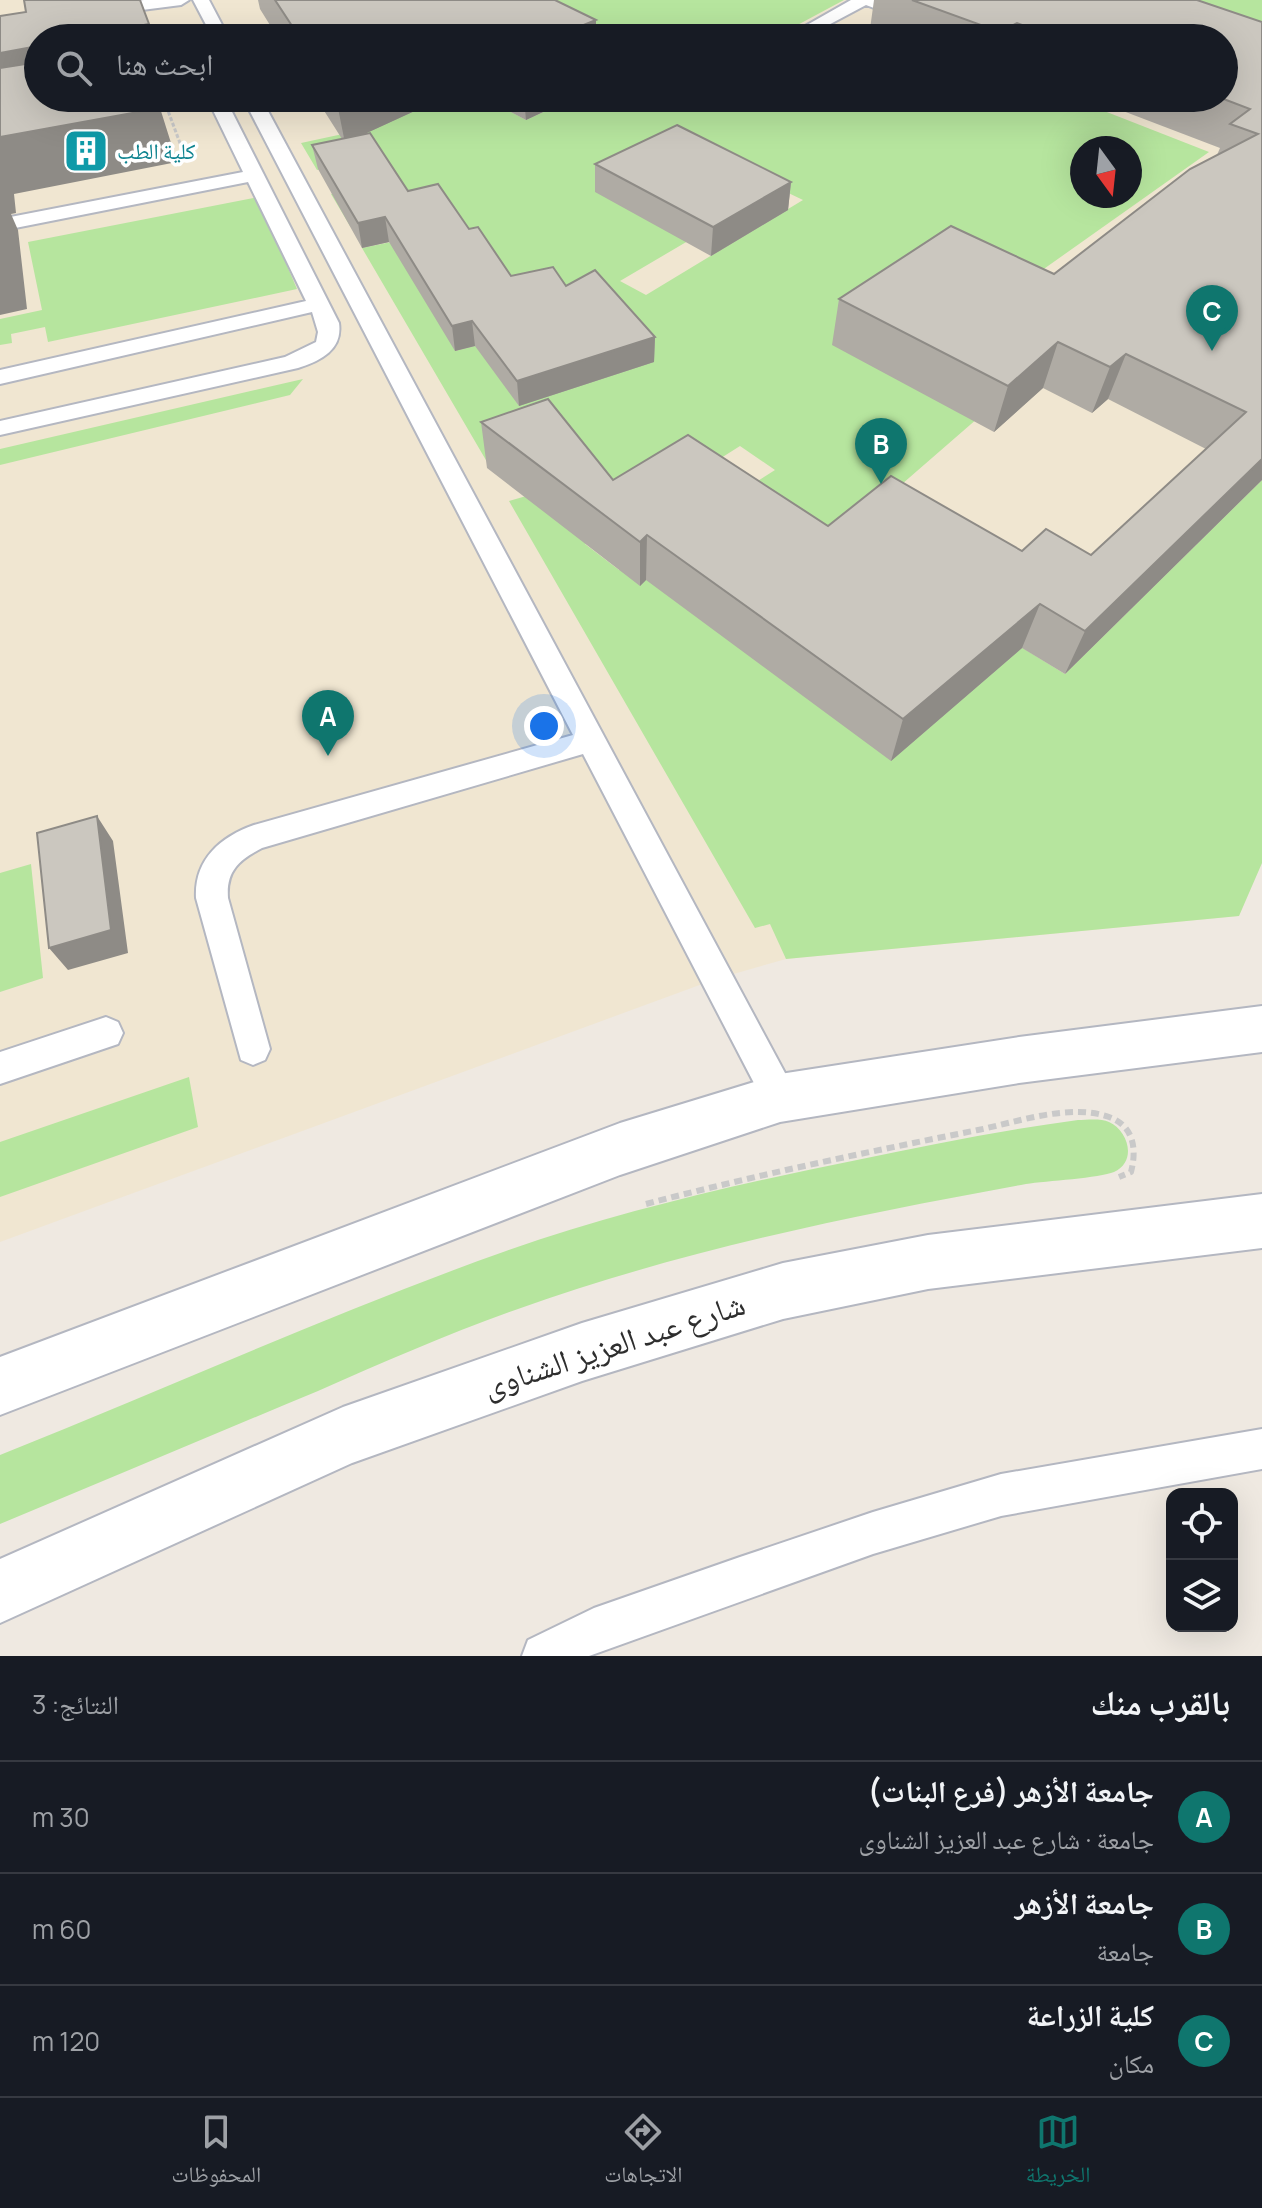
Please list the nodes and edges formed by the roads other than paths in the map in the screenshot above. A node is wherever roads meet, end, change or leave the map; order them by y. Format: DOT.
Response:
graph roads {
  1 [pos="181,0"];
  2 [pos="201,0"];
  3 [pos="866,0"];
  4 [pos="90,11"];
  5 [pos="466,20"];
  6 [pos="214,24"];
  7 [pos="472,24"];
  8 [pos="819,24"];
  9 [pos="930,24"];
  10 [pos="223,112"];
  11 [pos="259,112"];
  12 [pos="255,175"];
  13 [pos="0,225"];
  14 [pos="319,304"];
  15 [pos="0,377"];
  16 [pos="0,428"];
  17 [pos="590,741"];
  18 [pos="1262,1029"];
  19 [pos="106,1033"];
  20 [pos="253,1049"];
  21 [pos="0,1068"];
  22 [pos="780,1098"];
  23 [pos="1262,1221"];
  24 [pos="0,1386"];
  25 [pos="1262,1449"];
  26 [pos="0,1591"];
  27 [pos="544,1656"];
  1 -- 4 [label="lane"];
  2 -- 6 [label="lane"];
  3 -- 8 [label="lane"];
  3 -- 9 [label="lane"];
  5 -- 7 [label="lane"];
  10 -- 12 [label="lane"];
  11 -- 17 [label="lane"];
  12 -- 13 [label="lane"];
  12 -- 14 [label="lane"];
  14 -- 15 [label="lane"];
  14 -- 16 [label="lane"];
  17 -- 20 [label="lane"];
  17 -- 22 [label="lane"];
  18 -- 22 [label="street"];
  19 -- 21 [label="lane"];
  22 -- 24 [label="street"];
  23 -- 26 [label="street, شارع عبد العزيز الشناوى"];
  25 -- 27 [label="lane"];
}
